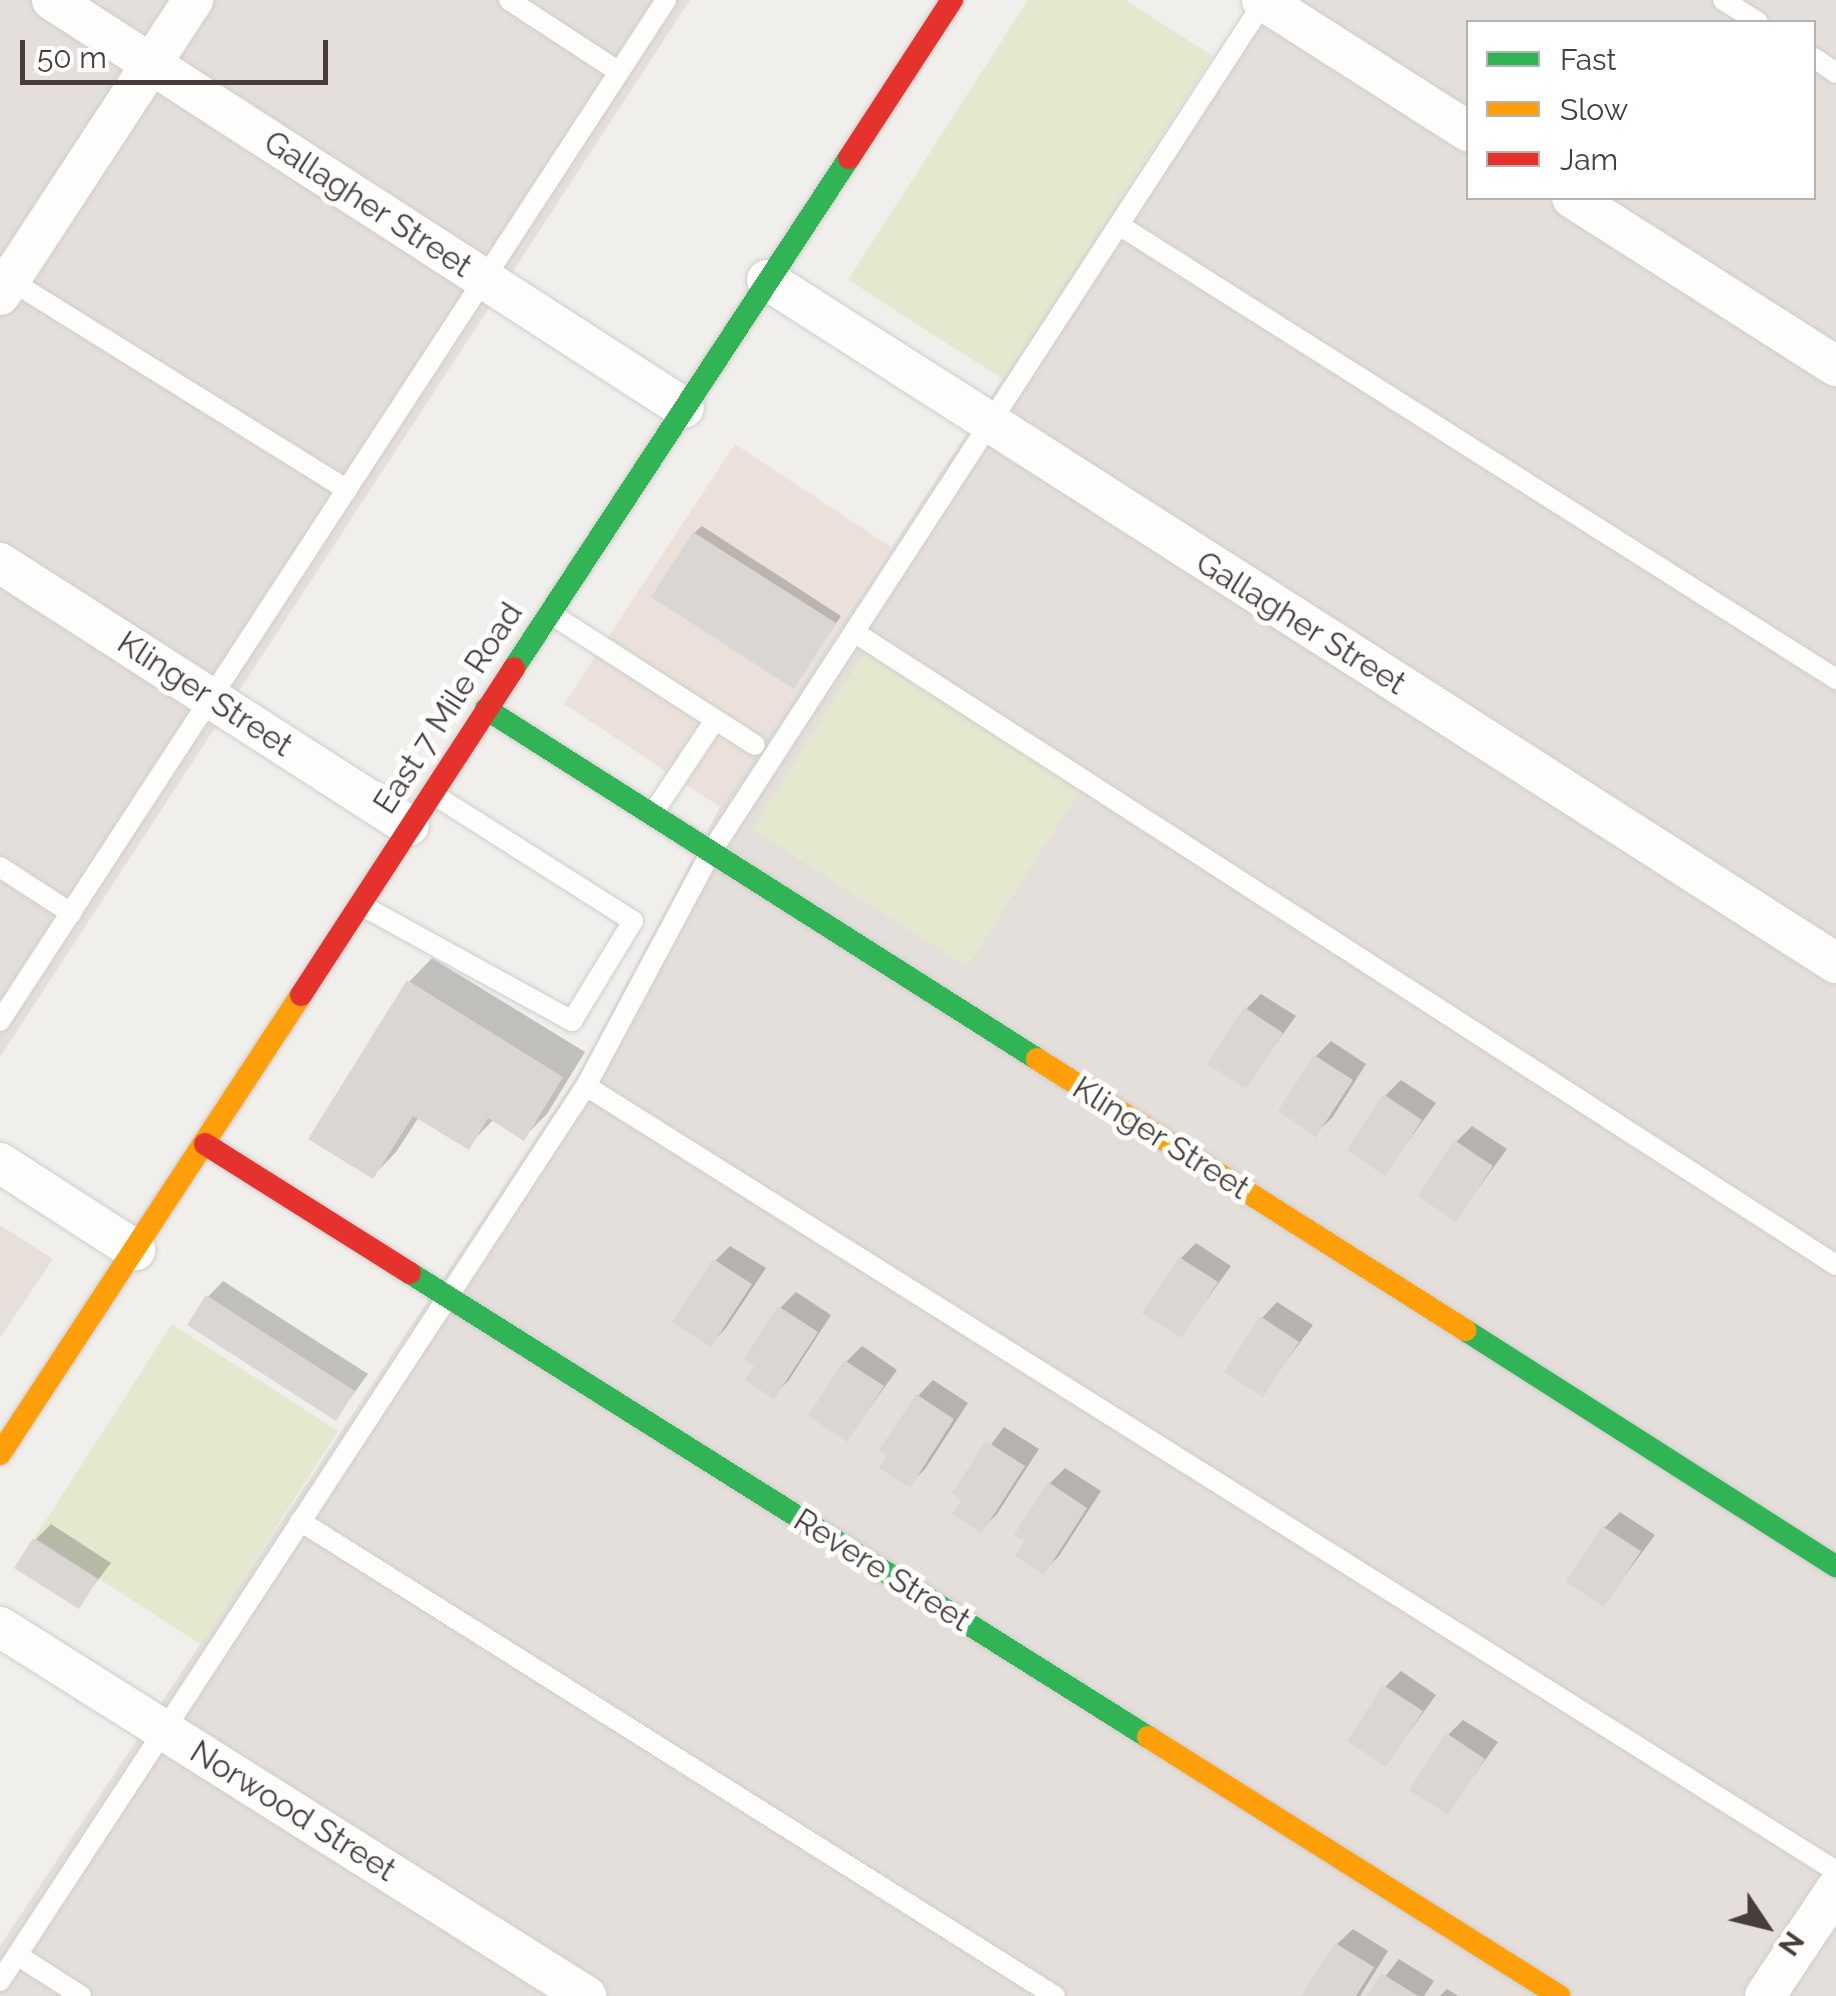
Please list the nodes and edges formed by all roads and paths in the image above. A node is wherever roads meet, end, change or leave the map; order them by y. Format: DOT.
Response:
graph roads {
  1 [pos="52,0"];
  2 [pos="193,0"];
  3 [pos="510,0"];
  4 [pos="666,0"];
  5 [pos="952,0"];
  6 [pos="1264,0"];
  7 [pos="1723,0"];
  8 [pos="1755,20"];
  9 [pos="151,64"];
  10 [pos="619,72"];
  11 [pos="1466,131"];
  12 [pos="1575,200"];
  13 [pos="1119,225"];
  14 [pos="484,279"];
  15 [pos="767,280"];
  16 [pos="5,288"];
  17 [pos="1836,366"];
  18 [pos="684,408"];
  19 [pos="989,424"];
  20 [pos="347,490"];
  21 [pos="0,563"];
  22 [pos="549,612"];
  23 [pos="854,632"];
  24 [pos="1836,678"];
  25 [pos="212,700"];
  26 [pos="486,709"];
  27 [pos="715,720"];
  28 [pos="755,746"];
  29 [pos="420,810"];
  30 [pos="652,815"];
  31 [pos="711,852"];
  32 [pos="0,867"];
  33 [pos="359,904"];
  34 [pos="71,912"];
  35 [pos="1836,963"];
  36 [pos="0,1020"];
  37 [pos="586,1086"];
  38 [pos="206,1144"];
  39 [pos="0,1163"];
  40 [pos="135,1250"];
  41 [pos="1836,1266"];
  42 [pos="446,1296"];
  43 [pos="0,1454"];
  44 [pos="300,1520"];
  45 [pos="1836,1566"];
  46 [pos="0,1627"];
  47 [pos="164,1730"];
  48 [pos="1836,1871"];
  49 [pos="1836,1889"];
  50 [pos="17,1955"];
  51 [pos="0,1981"];
  52 [pos="81,1996"];
  53 [pos="586,1996"];
  54 [pos="1054,1996"];
  55 [pos="1559,1996"];
  56 [pos="1765,1996"];
  1 -- 9 [label="street, Gallagher Street"];
  2 -- 9 [label="street"];
  3 -- 10 [label="lane"];
  4 -- 10 [label="lane"];
  5 -- 15 [label="street, East 7 Mile Road"];
  6 -- 11 [label="street"];
  6 -- 13 [label="lane"];
  7 -- 8 [label="lane"];
  9 -- 14 [label="street, Gallagher Street"];
  9 -- 16 [label="street"];
  10 -- 14 [label="lane"];
  12 -- 17 [label="street"];
  13 -- 19 [label="lane"];
  13 -- 24 [label="lane"];
  14 -- 18 [label="street, Gallagher Street"];
  14 -- 20 [label="lane"];
  15 -- 18 [label="street, East 7 Mile Road"];
  15 -- 19 [label="street, Gallagher Street"];
  16 -- 20 [label="lane"];
  18 -- 22 [label="street, East 7 Mile Road"];
  19 -- 23 [label="lane"];
  19 -- 35 [label="street, Gallagher Street"];
  20 -- 25 [label="lane"];
  21 -- 25 [label="street, Klinger Street"];
  22 -- 26 [label="street, East 7 Mile Road"];
  22 -- 27 [label="lane"];
  23 -- 31 [label="lane"];
  23 -- 41 [label="lane"];
  25 -- 29 [label="street, Klinger Street"];
  25 -- 34 [label="lane"];
  26 -- 29 [label="street, East 7 Mile Road"];
  26 -- 30 [label="street, Klinger Street"];
  27 -- 28 [label="lane"];
  27 -- 30 [label="lane"];
  29 -- 33 [label="street, East 7 Mile Road"];
  29 -- 33 [label="lane"];
  30 -- 31 [label="street, Klinger Street"];
  31 -- 37 [label="lane"];
  31 -- 45 [label="street, Klinger Street"];
  32 -- 34 [label="lane"];
  33 -- 38 [label="street, East 7 Mile Road"];
  34 -- 36 [label="lane"];
  37 -- 42 [label="lane"];
  37 -- 48 [label="lane"];
  38 -- 40 [label="street, East 7 Mile Road"];
  38 -- 42 [label="street, Revere Street"];
  39 -- 40 [label="street"];
  40 -- 43 [label="street, East 7 Mile Road"];
  42 -- 44 [label="lane"];
  42 -- 55 [label="street, Revere Street"];
  44 -- 47 [label="lane"];
  44 -- 54 [label="lane"];
  46 -- 47 [label="street, Norwood Street"];
  47 -- 50 [label="lane"];
  47 -- 53 [label="street, Norwood Street"];
  49 -- 56 [label="street"];
  50 -- 51 [label="lane"];
  50 -- 52 [label="lane"];
}
